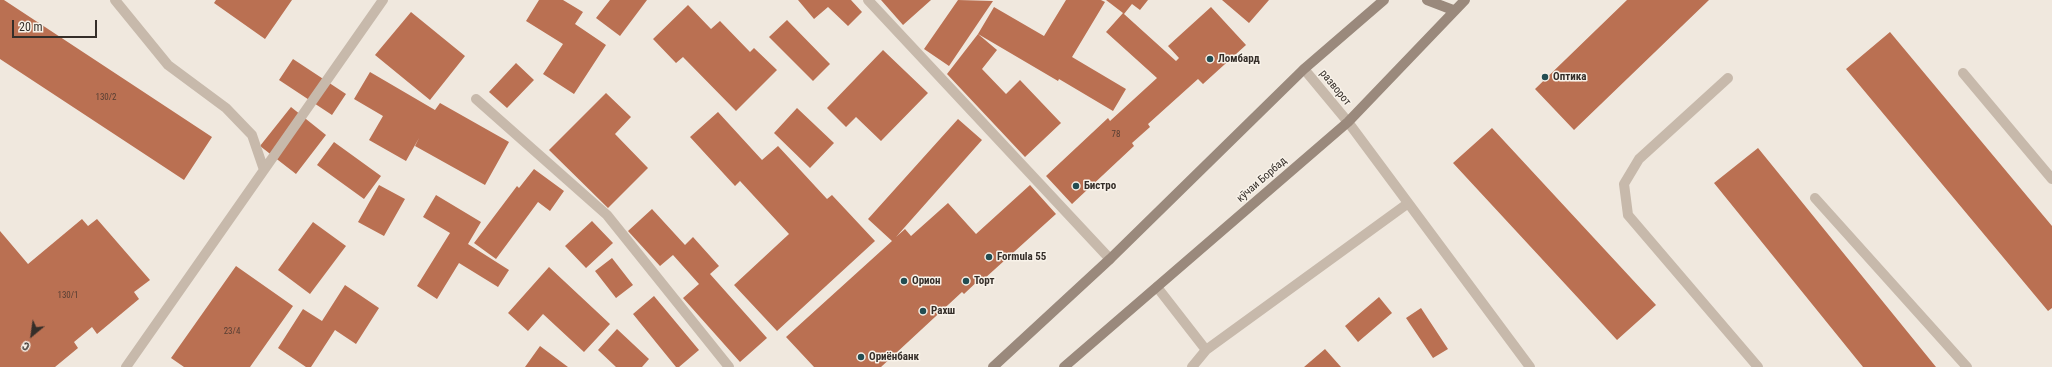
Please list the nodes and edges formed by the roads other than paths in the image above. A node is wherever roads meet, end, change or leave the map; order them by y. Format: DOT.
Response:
graph roads {
  1 [pos="115,0"];
  2 [pos="383,0"];
  3 [pos="868,0"];
  4 [pos="1384,0"];
  5 [pos="1427,0"];
  6 [pos="1465,0"];
  7 [pos="1453,10"];
  8 [pos="1304,69"];
  9 [pos="1963,73"];
  10 [pos="1728,78"];
  11 [pos="476,99"];
  12 [pos="1348,122"];
  13 [pos="264,170"];
  14 [pos="2052,179"];
  15 [pos="1815,198"];
  16 [pos="1407,204"];
  17 [pos="1110,259"];
  18 [pos="1157,286"];
  19 [pos="1206,350"];
  20 [pos="126,367"];
  21 [pos="729,367"];
  22 [pos="993,367"];
  23 [pos="1064,367"];
  24 [pos="1192,367"];
  25 [pos="1530,367"];
  26 [pos="1758,367"];
  27 [pos="1967,367"];
  1 -- 13 [label="street"];
  2 -- 13 [label="street"];
  3 -- 17 [label="street"];
  4 -- 8 [label="main road"];
  5 -- 7 [label="main road"];
  6 -- 7 [label="main road, кӯчаи Борбад"];
  7 -- 12 [label="main road, кӯчаи Борбад"];
  8 -- 12 [label="street, разворот"];
  8 -- 17 [label="main road"];
  9 -- 14 [label="street"];
  10 -- 26 [label="street"];
  11 -- 21 [label="street"];
  12 -- 16 [label="street, разворот"];
  12 -- 18 [label="main road, кӯчаи Борбад"];
  13 -- 20 [label="street"];
  15 -- 27 [label="street"];
  16 -- 19 [label="street"];
  16 -- 25 [label="street, разворот"];
  17 -- 22 [label="main road"];
  18 -- 19 [label="street"];
  18 -- 23 [label="main road, кӯчаи Борбад"];
  19 -- 24 [label="street"];
}
